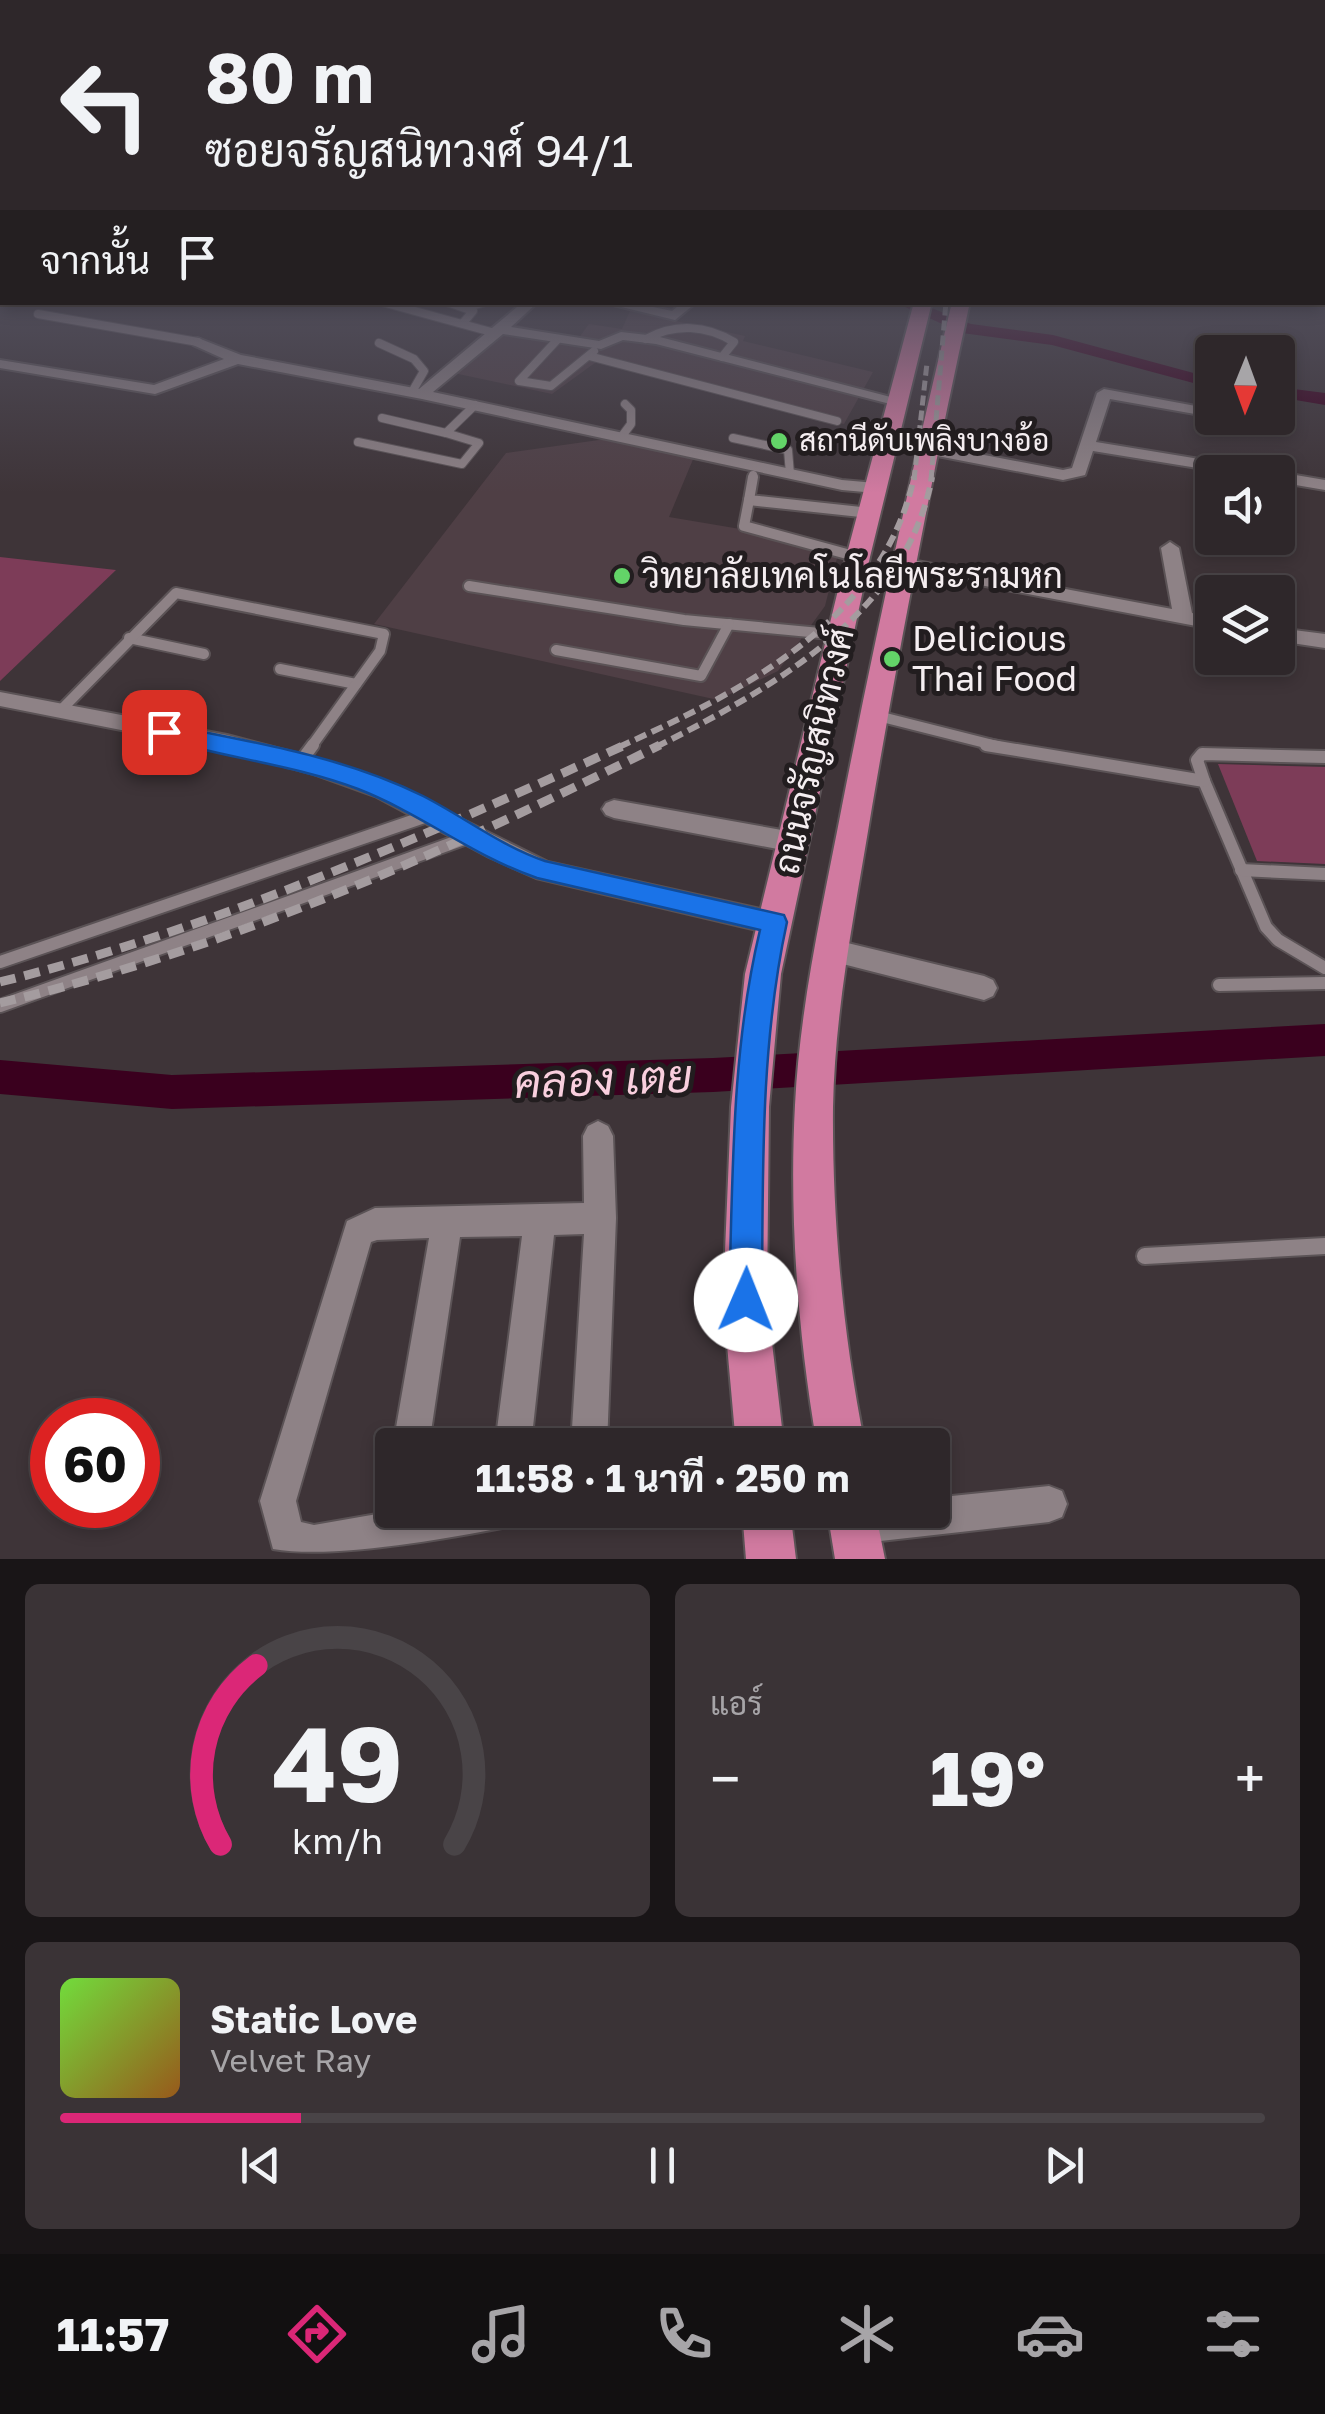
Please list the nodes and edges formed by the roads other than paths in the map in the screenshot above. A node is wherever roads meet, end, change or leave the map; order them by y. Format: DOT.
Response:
graph roads {
  1 [pos="209,347"];
  2 [pos="387,347"];
  3 [pos="477,347"];
  4 [pos="551,347"];
  5 [pos="584,347"];
  6 [pos="601,347"];
  7 [pos="679,347"];
  8 [pos="911,347"];
  9 [pos="951,347"];
  10 [pos="595,350"];
  11 [pos="237,359"];
  12 [pos="0,364"];
  13 [pos="417,393"];
  14 [pos="898,401"];
  15 [pos="626,404"];
  16 [pos="474,405"];
  17 [pos="1195,410"];
  18 [pos="382,418"];
  19 [pos="837,421"];
  20 [pos="446,432"];
  21 [pos="622,436"];
  22 [pos="733,438"];
  23 [pos="358,442"];
  24 [pos="888,442"];
  25 [pos="1087,445"];
  26 [pos="927,449"];
  27 [pos="1195,463"];
  28 [pos="790,474"];
  29 [pos="753,475"];
  30 [pos="1295,481"];
  31 [pos="1325,485"];
  32 [pos="916,494"];
  33 [pos="749,500"];
  34 [pos="873,500"];
  35 [pos="1170,548"];
  36 [pos="858,557"];
  37 [pos="901,564"];
  38 [pos="469,586"];
  39 [pos="1183,618"];
  40 [pos="1195,620"];
  41 [pos="730,624"];
  42 [pos="840,634"];
  43 [pos="1295,637"];
  44 [pos="129,638"];
  45 [pos="1325,641"];
  46 [pos="556,650"];
  47 [pos="204,654"];
  48 [pos="280,669"];
  49 [pos="356,684"];
  50 [pos="2,703"];
  51 [pos="61,710"];
  52 [pos="874,715"];
  53 [pos="1325,757"];
  54 [pos="301,761"];
  55 [pos="1204,782"];
  56 [pos="614,808"];
  57 [pos="434,814"];
  58 [pos="472,836"];
  59 [pos="793,842"];
  60 [pos="1241,870"];
  61 [pos="1325,874"];
  62 [pos="774,922"];
  63 [pos="831,950"];
  64 [pos="0,962"];
  65 [pos="1325,968"];
  66 [pos="1325,983"];
  67 [pos="1219,984"];
  68 [pos="984,988"];
  69 [pos="0,1006"];
  70 [pos="598,1136"];
  71 [pos="540,1218"];
  72 [pos="600,1218"];
  73 [pos="447,1222"];
  74 [pos="1325,1246"];
  75 [pos="1146,1256"];
  76 [pos="415,1428"];
  77 [pos="516,1428"];
  78 [pos="589,1428"];
  79 [pos="758,1428"];
  80 [pos="838,1428"];
  81 [pos="1049,1504"];
  82 [pos="375,1527"];
  83 [pos="768,1528"];
  84 [pos="855,1531"];
  85 [pos="771,1559"];
  1 -- 11 [label="street"];
  2 -- 13 [label="lane"];
  3 -- 13 [label="street"];
  4 -- 10 [label="lane"];
  5 -- 10 [label="street"];
  6 -- 10 [label="street"];
  7 -- 14 [label="street"];
  8 -- 14 [label="main road, ถนนจรัญสนิทวงศ์"];
  9 -- 26 [label="main road, ถนนจรัญสนิทวงศ์"];
  10 -- 19 [label="lane"];
  11 -- 12 [label="street"];
  11 -- 13 [label="street"];
  13 -- 16 [label="street"];
  14 -- 24 [label="main road, ถนนจรัญสนิทวงศ์"];
  15 -- 21 [label="lane"];
  16 -- 20 [label="lane"];
  16 -- 21 [label="street"];
  17 -- 25 [label="street"];
  18 -- 20 [label="lane"];
  20 -- 23 [label="lane"];
  21 -- 28 [label="street"];
  22 -- 28 [label="lane"];
  24 -- 26 [label="main road"];
  24 -- 34 [label="main road, ถนนจรัญสนิทวงศ์"];
  25 -- 26 [label="street"];
  25 -- 27 [label="street"];
  26 -- 32 [label="main road, ถนนจรัญสนิทวงศ์"];
  28 -- 34 [label="street"];
  29 -- 33 [label="lane"];
  30 -- 31 [label="street"];
  32 -- 34 [label="main road"];
  32 -- 37 [label="main road, ถนนจรัญสนิทวงศ์"];
  33 -- 34 [label="lane"];
  33 -- 36 [label="lane"];
  34 -- 36 [label="main road, ถนนจรัญสนิทวงศ์"];
  35 -- 39 [label="street"];
  36 -- 42 [label="main road, ถนนจรัญสนิทวงศ์"];
  37 -- 39 [label="street"];
  37 -- 52 [label="main road, ถนนจรัญสนิทวงศ์"];
  38 -- 41 [label="lane"];
  39 -- 40 [label="street"];
  41 -- 42 [label="lane"];
  41 -- 46 [label="lane"];
  42 -- 59 [label="main road, ถนนจรัญสนิทวงศ์"];
  43 -- 45 [label="street"];
  44 -- 47 [label="lane"];
  44 -- 49 [label="lane"];
  44 -- 51 [label="lane"];
  48 -- 49 [label="lane"];
  49 -- 54 [label="lane"];
  50 -- 51 [label="street"];
  51 -- 54 [label="street"];
  52 -- 55 [label="lane"];
  52 -- 63 [label="main road, ถนนจรัญสนิทวงศ์"];
  53 -- 55 [label="lane"];
  54 -- 57 [label="street"];
  55 -- 60 [label="lane"];
  56 -- 59 [label="street"];
  57 -- 58 [label="street"];
  57 -- 64 [label="lane"];
  58 -- 62 [label="street"];
  58 -- 69 [label="lane"];
  59 -- 62 [label="main road, ถนนจรัญสนิทวงศ์"];
  60 -- 61 [label="lane"];
  60 -- 65 [label="lane"];
  62 -- 79 [label="main road, ถนนจรัญสนิทวงศ์"];
  63 -- 68 [label="street"];
  63 -- 80 [label="main road, ถนนจรัญสนิทวงศ์"];
  66 -- 67 [label="lane"];
  70 -- 72 [label="street"];
  71 -- 72 [label="street"];
  71 -- 73 [label="street"];
  71 -- 77 [label="street"];
  72 -- 78 [label="street"];
  73 -- 76 [label="street"];
  73 -- 82 [label="street"];
  74 -- 75 [label="lane"];
  81 -- 84 [label="street"];
  83 -- 85 [label="main road"];
}
